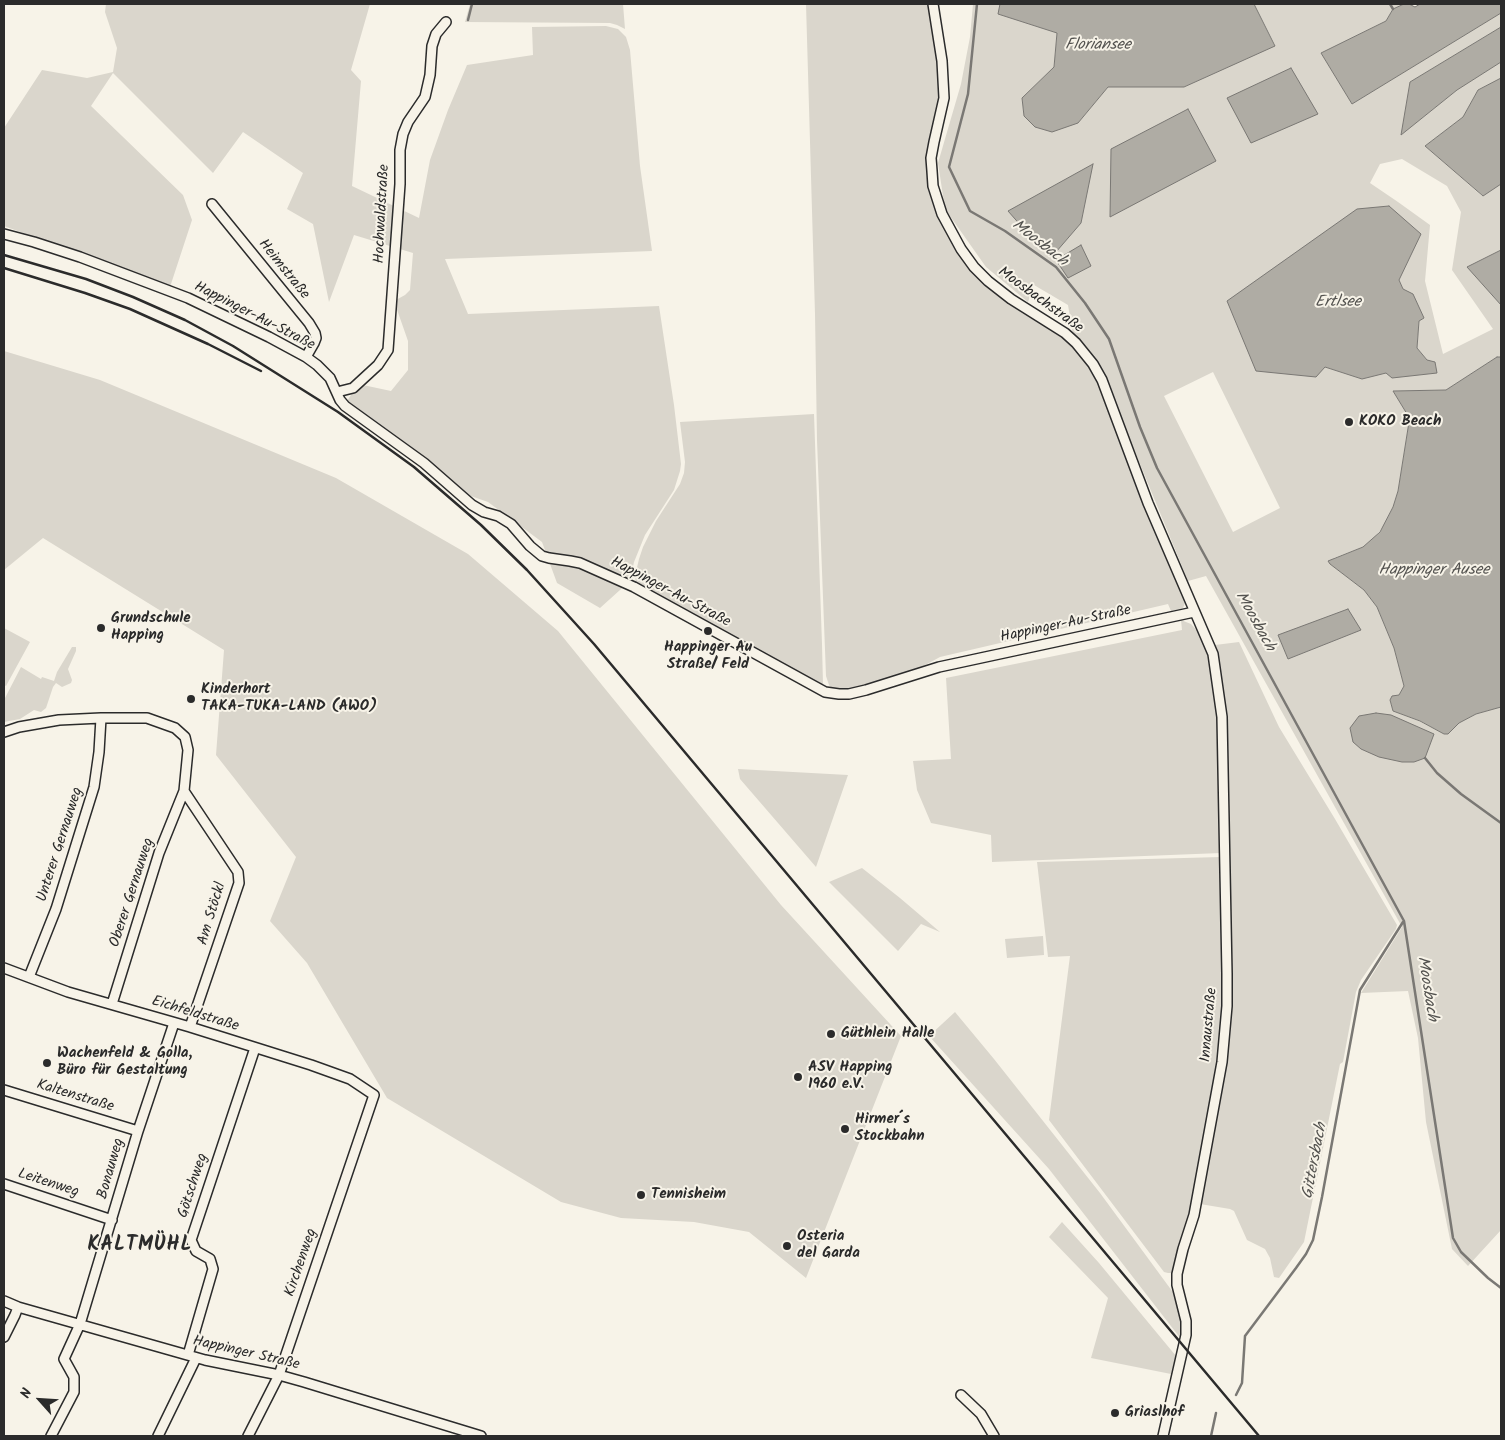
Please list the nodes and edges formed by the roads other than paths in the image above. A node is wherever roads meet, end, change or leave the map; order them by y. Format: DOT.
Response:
graph roads {
  1 [pos="933,4"];
  2 [pos="446,22"];
  3 [pos="212,204"];
  4 [pos="4,234"];
  5 [pos="306,357"];
  6 [pos="337,392"];
  7 [pos="1194,612"];
  8 [pos="101,718"];
  9 [pos="4,732"];
  10 [pos="184,791"];
  11 [pos="4,968"];
  12 [pos="29,977"];
  13 [pos="112,1004"];
  14 [pos="174,1023"];
  15 [pos="190,1027"];
  16 [pos="255,1048"];
  17 [pos="4,1090"];
  18 [pos="374,1095"];
  19 [pos="138,1131"];
  20 [pos="4,1184"];
  21 [pos="112,1220"];
  22 [pos="4,1301"];
  23 [pos="18,1307"];
  24 [pos="80,1324"];
  25 [pos="4,1337"];
  26 [pos="192,1356"];
  27 [pos="279,1375"];
  28 [pos="961,1395"];
  29 [pos="51,1436"];
  30 [pos="158,1436"];
  31 [pos="248,1436"];
  32 [pos="481,1436"];
  33 [pos="994,1436"];
  34 [pos="1163,1436"];
  1 -- 7 [label="street, Moosbachstraße"];
  2 -- 6 [label="street, Hochwaldstraße"];
  3 -- 5 [label="street, Heimstraße"];
  4 -- 5 [label="street, Happinger-Au-Straße"];
  5 -- 6 [label="street, Happinger-Au-Straße"];
  6 -- 7 [label="street, Happinger-Au-Straße"];
  7 -- 34 [label="street, Innaustraße"];
  8 -- 9 [label="street, Oberer Gernauweg"];
  8 -- 10 [label="street, Oberer Gernauweg"];
  8 -- 12 [label="street, Unterer Gernauweg"];
  10 -- 13 [label="street, Oberer Gernauweg"];
  10 -- 15 [label="street, Am Stöckl"];
  11 -- 12 [label="street, Eichfeldstraße"];
  12 -- 13 [label="street, Eichfeldstraße"];
  13 -- 14 [label="street, Eichfeldstraße"];
  14 -- 15 [label="street, Eichfeldstraße"];
  14 -- 19 [label="street, Bonauweg"];
  15 -- 16 [label="street, Eichfeldstraße"];
  16 -- 18 [label="street, Eichfeldstraße"];
  16 -- 26 [label="street, Götschweg"];
  17 -- 19 [label="street, Kaltenstraße"];
  18 -- 27 [label="street, Kirchenweg"];
  19 -- 21 [label="street, Bonauweg"];
  20 -- 21 [label="street, Leitenweg"];
  21 -- 24 [label="street, Bonauweg"];
  22 -- 23 [label="street, Happinger Straße"];
  23 -- 24 [label="street, Happinger Straße"];
  23 -- 25 [label="street"];
  24 -- 26 [label="street, Happinger Straße"];
  24 -- 29 [label="street, Bonauweg"];
  26 -- 27 [label="street, Happinger Straße"];
  26 -- 30 [label="street"];
  27 -- 31 [label="street, Kirchenweg"];
  27 -- 32 [label="street, Happinger Straße"];
  28 -- 33 [label="street"];
}
